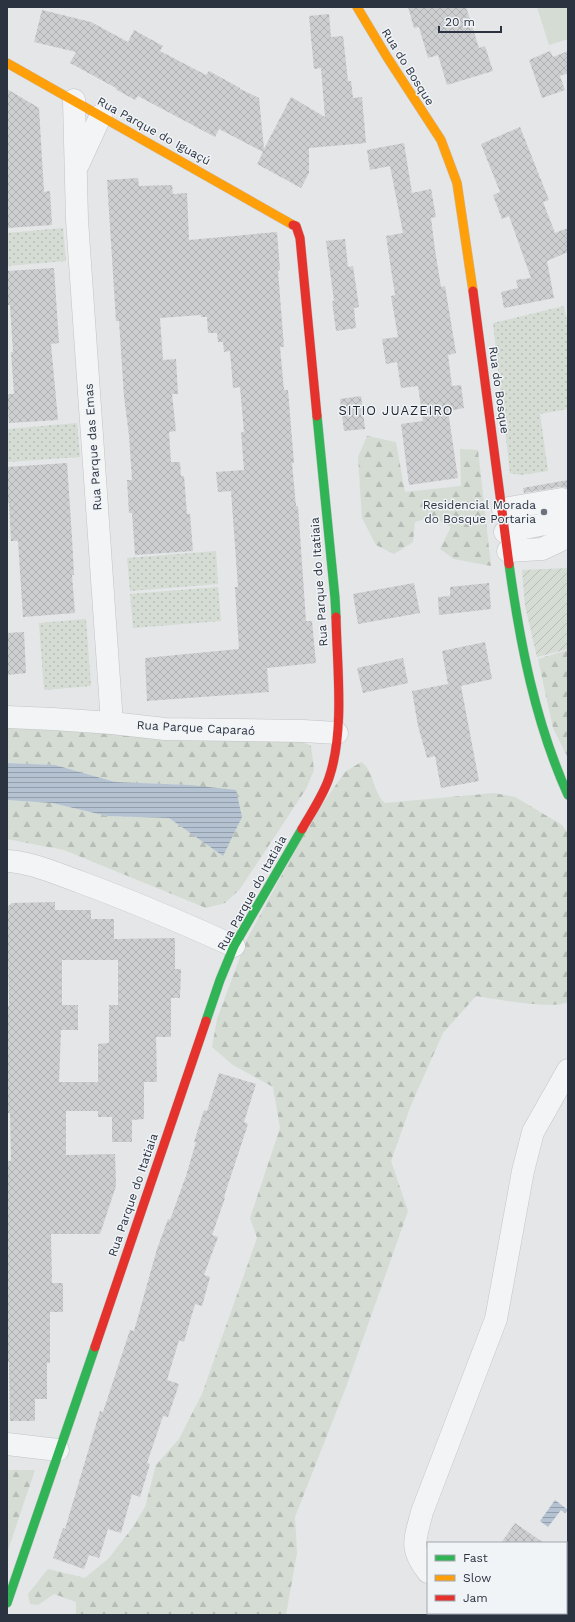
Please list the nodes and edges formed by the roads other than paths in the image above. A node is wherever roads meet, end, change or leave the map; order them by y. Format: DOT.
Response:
graph roads {
  1 [pos="357,7"];
  2 [pos="7,63"];
  3 [pos="74,100"];
  4 [pos="101,115"];
  5 [pos="76,170"];
  6 [pos="288,221"];
  7 [pos="568,504"];
  8 [pos="503,509"];
  9 [pos="568,512"];
  10 [pos="568,524"];
  11 [pos="506,542"];
  12 [pos="7,717"];
  13 [pos="112,723"];
  14 [pos="337,733"];
  15 [pos="568,795"];
  16 [pos="7,861"];
  17 [pos="234,946"];
  18 [pos="568,1070"];
  19 [pos="7,1444"];
  20 [pos="58,1450"];
  21 [pos="427,1571"];
  22 [pos="7,1603"];
  1 -- 8 [label="street, Rua do Bosque"];
  2 -- 3 [label="street, Rua Parque do Iguaçú"];
  3 -- 4 [label="street, Rua Parque do Iguaçú"];
  3 -- 5 [label="street, Rua Parque das Emas"];
  4 -- 5 [label="street, Rua Parque das Emas"];
  4 -- 6 [label="street, Rua Parque do Iguaçú"];
  5 -- 13 [label="street, Rua Parque das Emas"];
  6 -- 14 [label="street, Rua Parque do Itatiaia"];
  7 -- 8 [label="street"];
  8 -- 11 [label="street, Rua do Bosque"];
  9 -- 11 [label="street"];
  10 -- 11 [label="street"];
  11 -- 15 [label="street, Rua do Bosque"];
  12 -- 13 [label="street, Rua Parque Caparaó"];
  13 -- 14 [label="street, Rua Parque Caparaó"];
  14 -- 17 [label="street, Rua Parque do Itatiaia"];
  16 -- 17 [label="street"];
  17 -- 20 [label="street, Rua Parque do Itatiaia"];
  18 -- 21 [label="street"];
  19 -- 20 [label="street"];
  20 -- 22 [label="street, Rua Parque do Itatiaia"];
}
